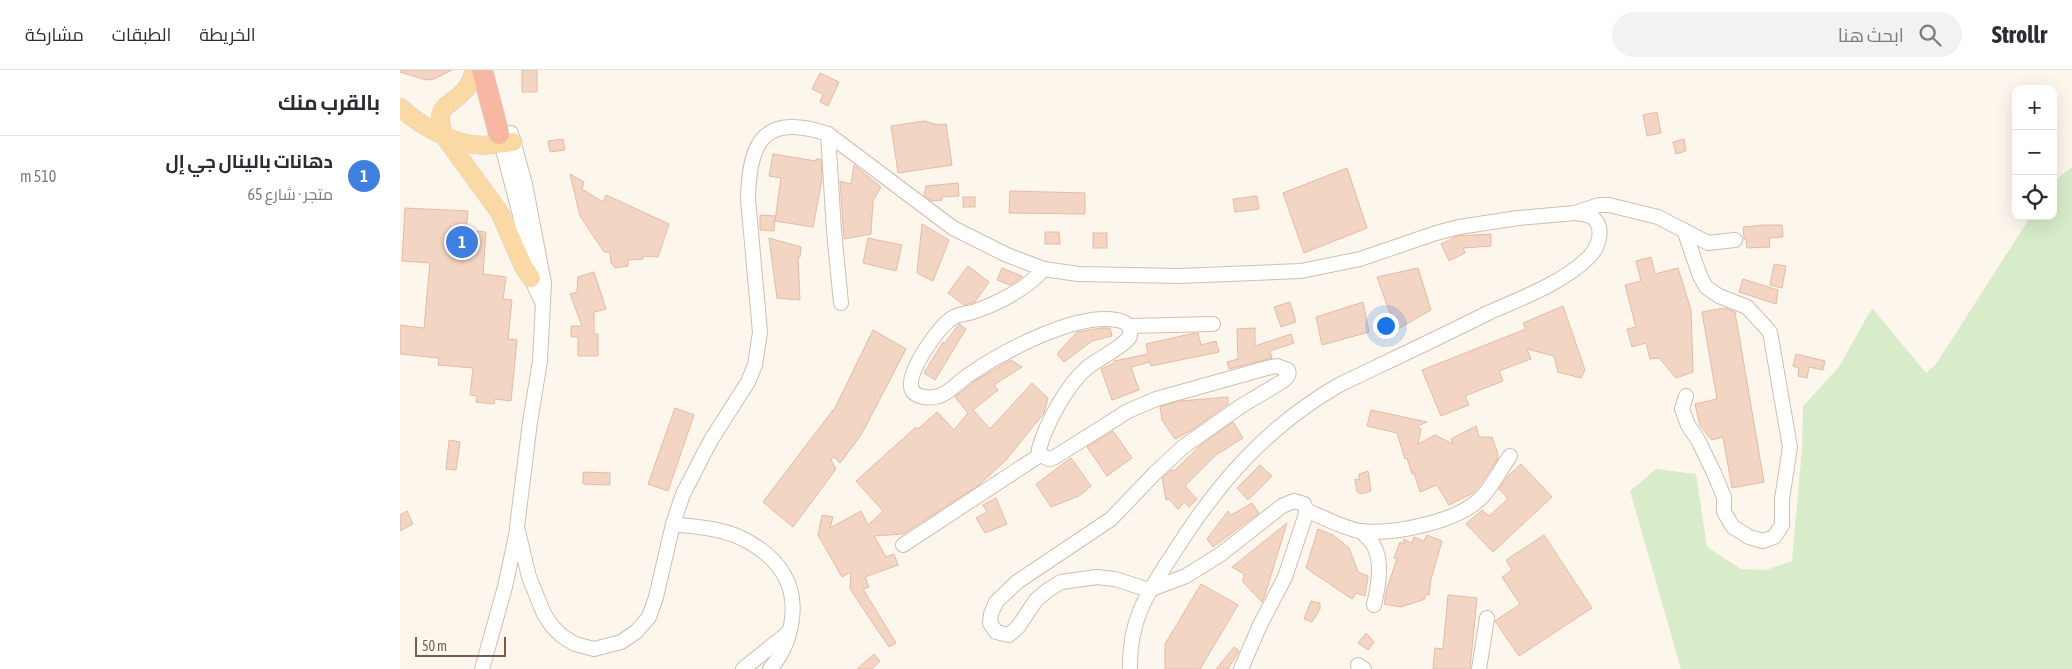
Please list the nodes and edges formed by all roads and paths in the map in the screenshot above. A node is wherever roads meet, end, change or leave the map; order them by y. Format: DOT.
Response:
graph roads {
  1 [pos="475,70"];
  2 [pos="482,70"];
  3 [pos="494,70"];
  4 [pos="400,105"];
  5 [pos="442,129"];
  6 [pos="828,134"];
  7 [pos="506,138"];
  8 [pos="1575,213"];
  9 [pos="1684,230"];
  10 [pos="1735,240"];
  11 [pos="1044,270"];
  12 [pos="531,278"];
  13 [pos="542,302"];
  14 [pos="841,303"];
  15 [pos="1214,324"];
  16 [pos="1129,326"];
  17 [pos="1686,396"];
  18 [pos="1040,455"];
  19 [pos="1510,456"];
  20 [pos="1306,510"];
  21 [pos="673,524"];
  22 [pos="517,527"];
  23 [pos="1361,531"];
  24 [pos="903,545"];
  25 [pos="1149,590"];
  26 [pos="1374,605"];
  27 [pos="1487,618"];
  28 [pos="790,632"];
  29 [pos="482,669"];
  30 [pos="743,669"];
  31 [pos="770,669"];
  32 [pos="1130,669"];
  33 [pos="1242,669"];
  34 [pos="1479,669"];
  1 -- 5 [label="main road"];
  2 -- 7 [label="highway"];
  3 -- 7 [label="highway"];
  4 -- 5 [label="main road"];
  5 -- 7 [label="main road"];
  5 -- 12 [label="main road"];
  6 -- 11 [label="street"];
  6 -- 14 [label="street"];
  6 -- 21 [label="street"];
  7 -- 12 [label="street"];
  7 -- 13 [label="street"];
  8 -- 9 [label="street"];
  8 -- 11 [label="street"];
  8 -- 25 [label="street"];
  9 -- 10 [label="street"];
  9 -- 17 [label="street"];
  11 -- 16 [label="street"];
  12 -- 13 [label="street"];
  13 -- 22 [label="street"];
  15 -- 16 [label="street"];
  16 -- 18 [label="street"];
  18 -- 24 [label="street"];
  18 -- 25 [label="street"];
  19 -- 23 [label="street"];
  20 -- 23 [label="street"];
  20 -- 25 [label="street"];
  20 -- 33 [label="street"];
  21 -- 22 [label="street"];
  21 -- 28 [label="street"];
  22 -- 29 [label="street"];
  23 -- 26 [label="street"];
  25 -- 32 [label="street"];
  27 -- 34 [label="street"];
  28 -- 30 [label="street"];
  28 -- 31 [label="street"];
}
